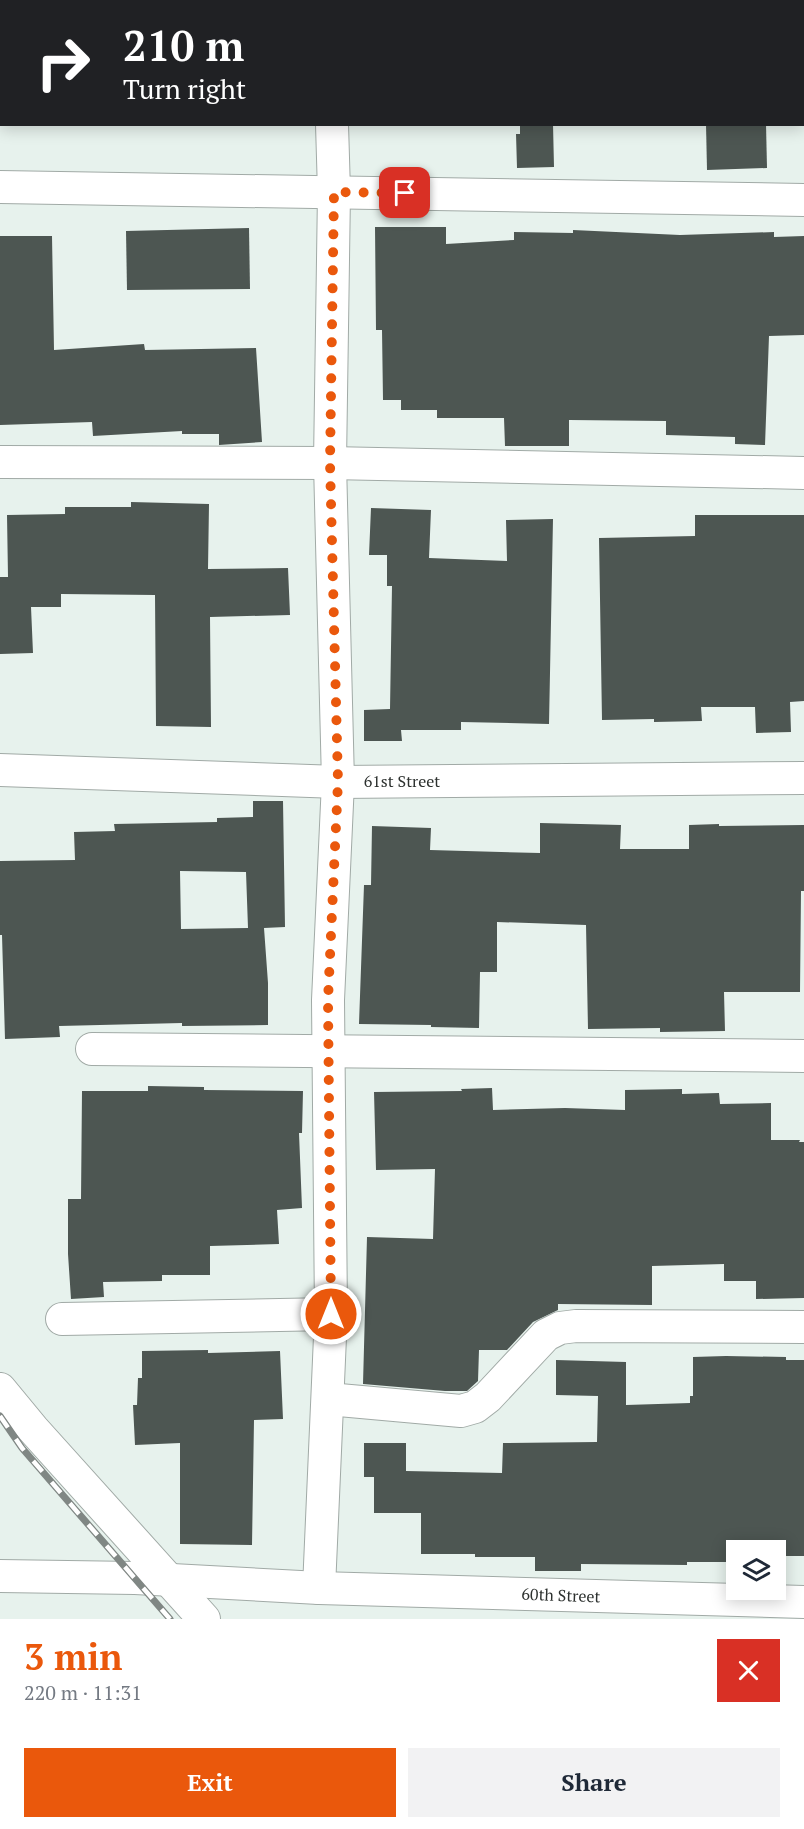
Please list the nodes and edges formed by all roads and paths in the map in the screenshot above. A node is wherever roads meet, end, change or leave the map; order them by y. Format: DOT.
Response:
graph roads {
  1 [pos="332,126"];
  2 [pos="0,187"];
  3 [pos="334,192"];
  4 [pos="804,200"];
  5 [pos="0,462"];
  6 [pos="330,463"];
  7 [pos="804,472"];
  8 [pos="0,770"];
  9 [pos="804,778"];
  10 [pos="338,782"];
  11 [pos="92,1049"];
  12 [pos="329,1052"];
  13 [pos="804,1056"];
  14 [pos="331,1314"];
  15 [pos="62,1319"];
  16 [pos="804,1327"];
  17 [pos="0,1389"];
  18 [pos="328,1399"];
  19 [pos="0,1576"];
  20 [pos="171,1580"];
  21 [pos="319,1588"];
  22 [pos="804,1602"];
  23 [pos="204,1619"];
  1 -- 3 [label="street"];
  2 -- 3 [label="street"];
  3 -- 4 [label="street"];
  3 -- 6 [label="street"];
  5 -- 6 [label="street"];
  6 -- 7 [label="street"];
  6 -- 10 [label="street"];
  8 -- 10 [label="street, 61st Street"];
  9 -- 10 [label="street, 61st Street"];
  10 -- 12 [label="street"];
  11 -- 12 [label="street"];
  12 -- 13 [label="street"];
  12 -- 14 [label="street"];
  14 -- 15 [label="street"];
  14 -- 18 [label="street"];
  16 -- 18 [label="street"];
  17 -- 20 [label="street"];
  18 -- 21 [label="street"];
  19 -- 20 [label="street, 60th Street"];
  20 -- 21 [label="street, 60th Street"];
  20 -- 23 [label="street"];
  21 -- 22 [label="street, 60th Street"];
}
